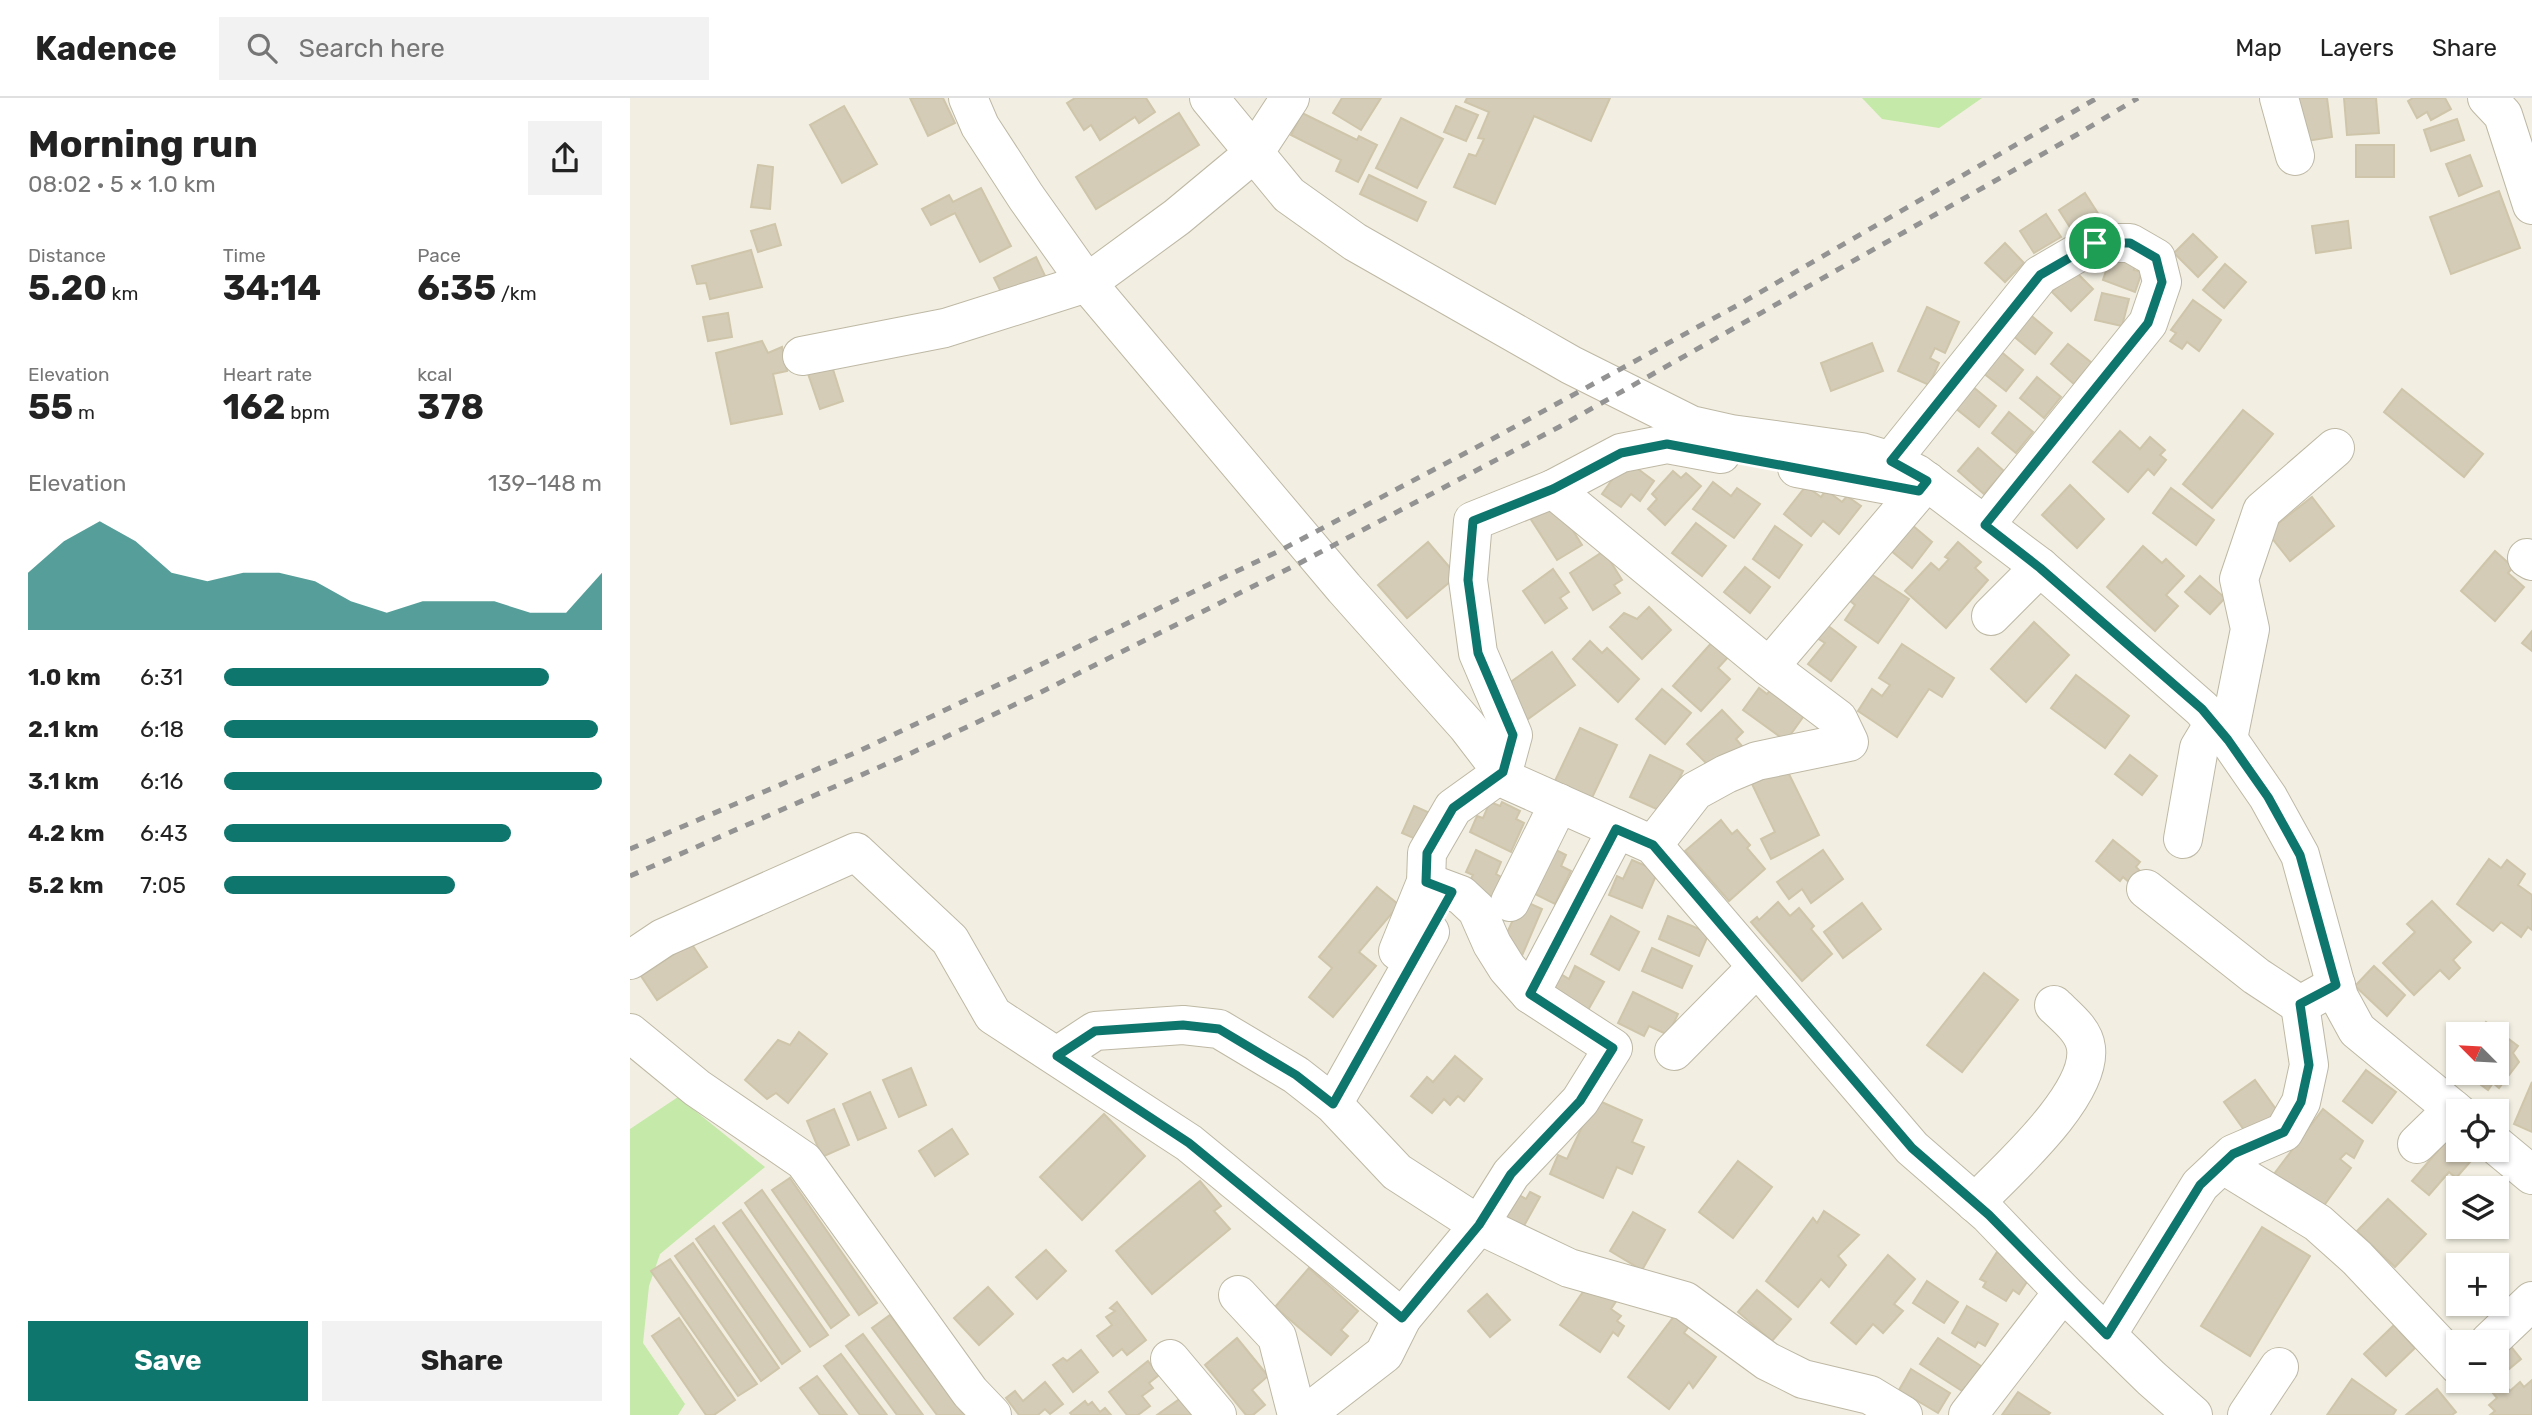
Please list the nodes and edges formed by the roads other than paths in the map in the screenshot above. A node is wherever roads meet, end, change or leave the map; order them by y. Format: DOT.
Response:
graph roads {
  1 [pos="968,98"];
  2 [pos="1209,98"];
  3 [pos="1290,98"];
  4 [pos="2279,98"];
  5 [pos="2487,98"];
  6 [pos="1254,153"];
  7 [pos="2295,156"];
  8 [pos="2532,205"];
  9 [pos="1087,283"];
  10 [pos="802,356"];
  11 [pos="2335,448"];
  12 [pos="1891,461"];
  13 [pos="1923,486"];
  14 [pos="1553,489"];
  15 [pos="1985,525"];
  16 [pos="2040,568"];
  17 [pos="1992,616"];
  18 [pos="1769,667"];
  19 [pos="2221,731"];
  20 [pos="1503,772"];
  21 [pos="1559,803"];
  22 [pos="1616,829"];
  23 [pos="2183,839"];
  24 [pos="1653,845"];
  25 [pos="1439,887"];
  26 [pos="2146,889"];
  27 [pos="1510,902"];
  28 [pos="1398,951"];
  29 [pos="630,960"];
  30 [pos="1756,967"];
  31 [pos="2336,985"];
  32 [pos="1530,994"];
  33 [pos="2300,1004"];
  34 [pos="2054,1005"];
  35 [pos="630,1033"];
  36 [pos="1674,1051"];
  37 [pos="1057,1056"];
  38 [pos="1333,1104"];
  39 [pos="2446,1104"];
  40 [pos="2446,1120"];
  41 [pos="2417,1144"];
  42 [pos="2509,1156"];
  43 [pos="2222,1164"];
  44 [pos="2532,1175"];
  45 [pos="1975,1203"];
  46 [pos="1479,1225"];
  47 [pos="2063,1292"];
  48 [pos="1238,1295"];
  49 [pos="2532,1301"];
  50 [pos="1402,1318"];
  51 [pos="2502,1330"];
  52 [pos="2107,1335"];
  53 [pos="2446,1352"];
  54 [pos="1170,1359"];
  55 [pos="2279,1367"];
  56 [pos="992,1415"];
  57 [pos="1217,1415"];
  58 [pos="1297,1415"];
  59 [pos="1305,1415"];
  60 [pos="1903,1415"];
  61 [pos="1968,1415"];
  62 [pos="2193,1415"];
  63 [pos="2247,1415"];
  1 -- 9 [label="street"];
  2 -- 6 [label="street"];
  3 -- 6 [label="street"];
  4 -- 7 [label="street"];
  5 -- 8 [label="street"];
  6 -- 9 [label="street"];
  6 -- 12 [label="street"];
  9 -- 10 [label="street"];
  9 -- 20 [label="street"];
  11 -- 19 [label="street"];
  12 -- 13 [label="street"];
  12 -- 15 [label="street"];
  13 -- 14 [label="street"];
  13 -- 15 [label="street"];
  13 -- 18 [label="street"];
  14 -- 18 [label="street"];
  14 -- 20 [label="street"];
  15 -- 16 [label="street"];
  16 -- 17 [label="street"];
  16 -- 19 [label="street"];
  18 -- 24 [label="street"];
  19 -- 23 [label="street"];
  19 -- 31 [label="street"];
  20 -- 21 [label="street"];
  20 -- 25 [label="street"];
  21 -- 22 [label="street"];
  21 -- 27 [label="street"];
  22 -- 24 [label="street"];
  22 -- 32 [label="street"];
  24 -- 30 [label="street"];
  25 -- 28 [label="street"];
  25 -- 32 [label="street"];
  25 -- 38 [label="street"];
  26 -- 33 [label="street"];
  29 -- 37 [label="street"];
  30 -- 36 [label="street"];
  30 -- 45 [label="street"];
  31 -- 33 [label="street"];
  31 -- 39 [label="street"];
  32 -- 46 [label="street"];
  33 -- 43 [label="street"];
  34 -- 45 [label="street"];
  35 -- 56 [label="street"];
  37 -- 38 [label="street"];
  37 -- 50 [label="street"];
  38 -- 46 [label="street"];
  40 -- 41 [label="street"];
  42 -- 44 [label="street"];
  43 -- 52 [label="street"];
  43 -- 53 [label="street"];
  45 -- 47 [label="street"];
  46 -- 50 [label="street"];
  46 -- 60 [label="street"];
  47 -- 52 [label="street"];
  47 -- 61 [label="street"];
  48 -- 58 [label="street"];
  49 -- 51 [label="street"];
  50 -- 59 [label="street"];
  52 -- 62 [label="street"];
  54 -- 57 [label="street"];
  55 -- 63 [label="street"];
}
